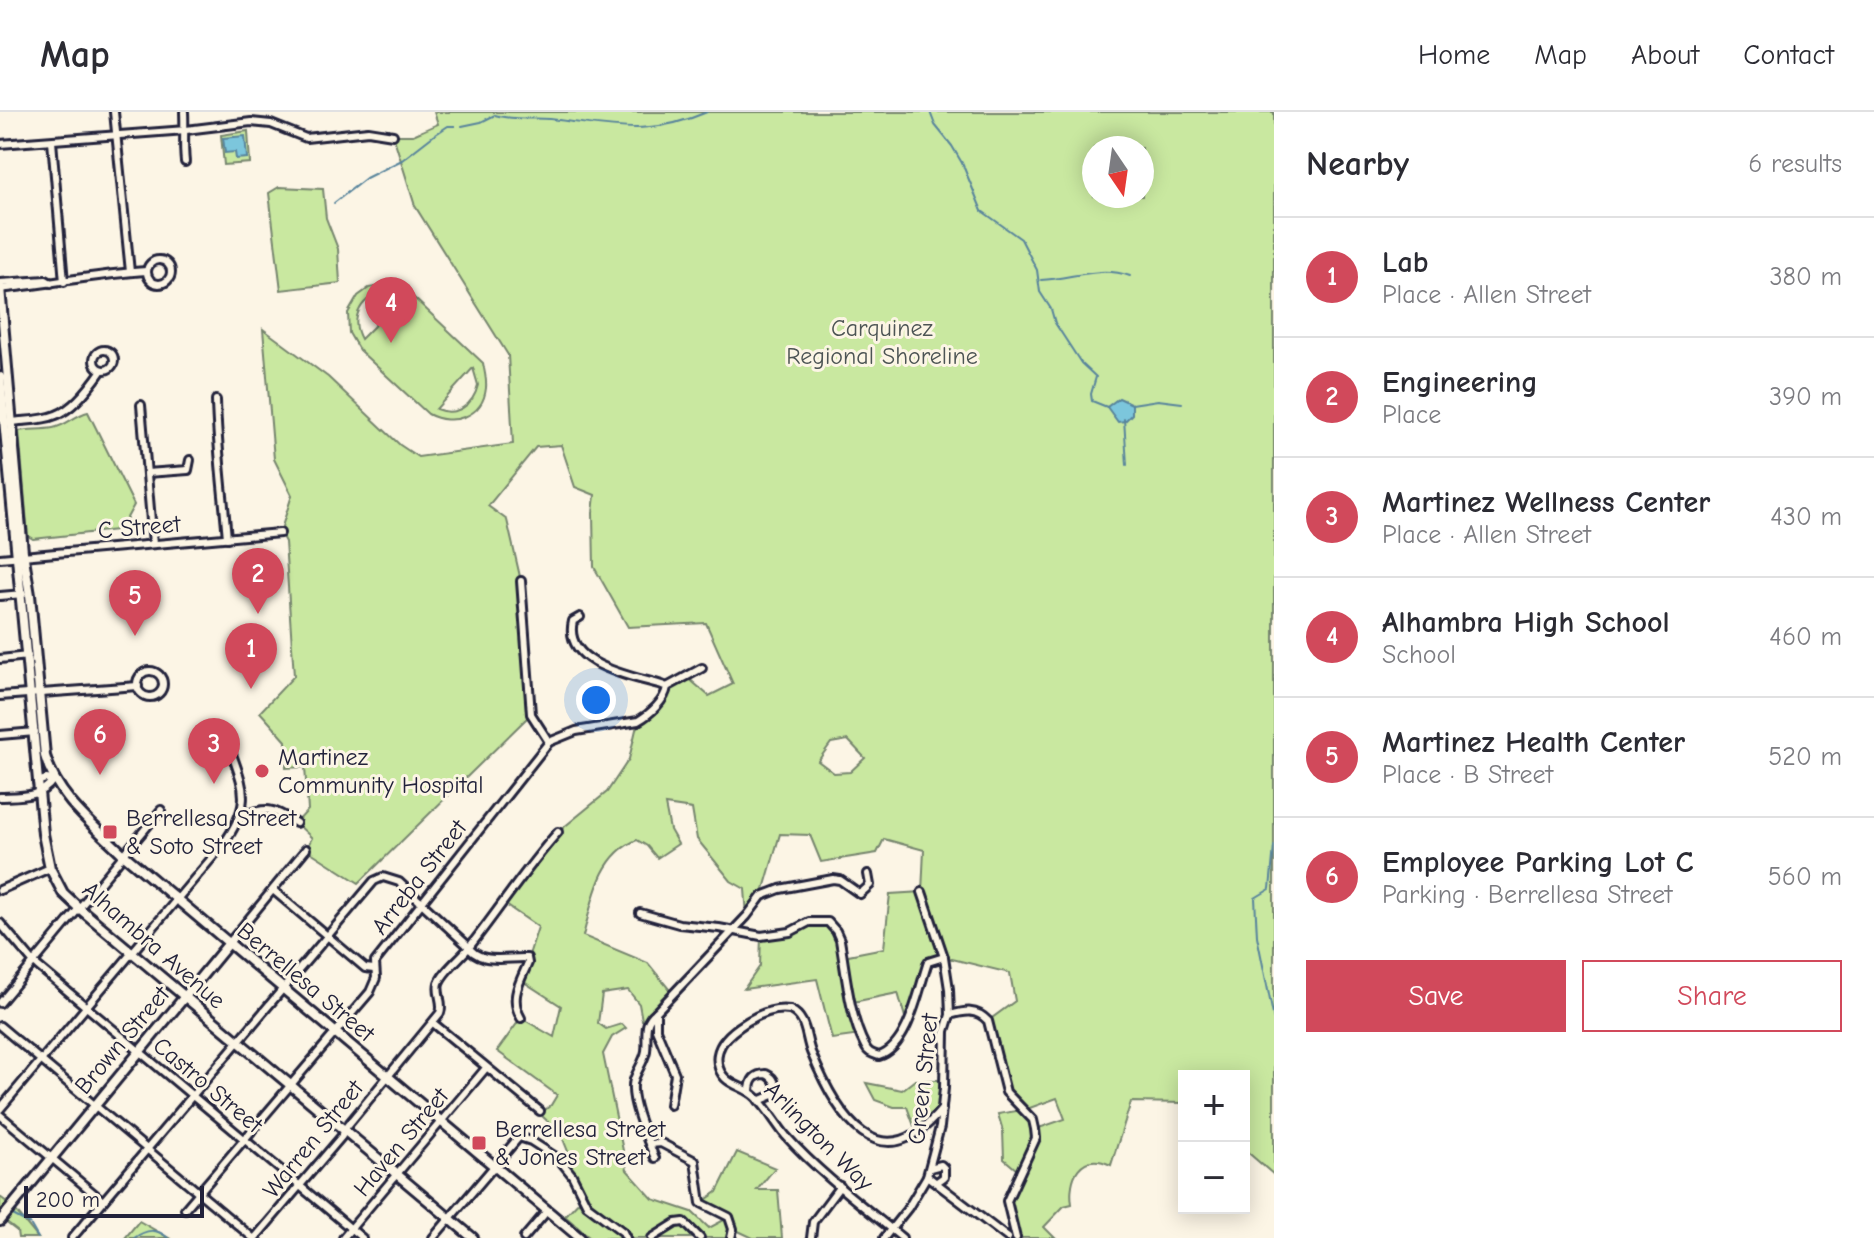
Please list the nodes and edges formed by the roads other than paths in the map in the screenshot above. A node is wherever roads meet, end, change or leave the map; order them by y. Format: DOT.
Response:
graph roads {
  1 [pos="114,112"];
  2 [pos="184,112"];
  3 [pos="186,130"];
  4 [pos="117,134"];
  5 [pos="393,135"];
  6 [pos="52,141"];
  7 [pos="0,144"];
  8 [pos="185,162"];
  9 [pos="147,271"];
  10 [pos="130,272"];
  11 [pos="64,282"];
  12 [pos="0,287"];
  13 [pos="102,370"];
  14 [pos="0,377"];
  15 [pos="216,400"];
  16 [pos="141,405"];
  17 [pos="5,422"];
  18 [pos="190,460"];
  19 [pos="147,473"];
  20 [pos="280,533"];
  21 [pos="227,538"];
  22 [pos="153,544"];
  23 [pos="19,557"];
  24 [pos="0,558"];
  25 [pos="521,581"];
  26 [pos="30,593"];
  27 [pos="19,594"];
  28 [pos="0,596"];
  29 [pos="580,617"];
  30 [pos="36,656"];
  31 [pos="24,657"];
  32 [pos="0,659"];
  33 [pos="702,668"];
  34 [pos="138,686"];
  35 [pos="667,687"];
  36 [pos="38,692"];
  37 [pos="28,694"];
  38 [pos="0,696"];
  39 [pos="38,732"];
  40 [pos="0,735"];
  41 [pos="226,737"];
  42 [pos="549,742"];
  43 [pos="53,780"];
  44 [pos="37,782"];
  45 [pos="38,794"];
  46 [pos="0,797"];
  47 [pos="161,810"];
  48 [pos="241,817"];
  49 [pos="296,823"];
  50 [pos="558,832"];
  51 [pos="306,849"];
  52 [pos="123,854"];
  53 [pos="50,868"];
  54 [pos="868,874"];
  55 [pos="0,890"];
  56 [pos="273,890"];
  57 [pos="922,892"];
  58 [pos="175,899"];
  59 [pos="422,902"];
  60 [pos="79,908"];
  61 [pos="640,913"];
  62 [pos="0,923"];
  63 [pos="739,924"];
  64 [pos="730,932"];
  65 [pos="743,933"];
  66 [pos="326,935"];
  67 [pos="229,943"];
  68 [pos="468,948"];
  69 [pos="131,953"];
  70 [pos="944,957"];
  71 [pos="34,963"];
  72 [pos="374,969"];
  73 [pos="282,988"];
  74 [pos="184,998"];
  75 [pos="0,1003"];
  76 [pos="86,1007"];
  77 [pos="656,1012"];
  78 [pos="950,1015"];
  79 [pos="521,1018"];
  80 [pos="433,1023"];
  81 [pos="0,1026"];
  82 [pos="335,1033"];
  83 [pos="236,1042"];
  84 [pos="139,1050"];
  85 [pos="41,1059"];
  86 [pos="486,1068"];
  87 [pos="388,1077"];
  88 [pos="291,1086"];
  89 [pos="750,1092"];
  90 [pos="191,1095"];
  91 [pos="759,1101"];
  92 [pos="94,1105"];
  93 [pos="670,1105"];
  94 [pos="0,1109"];
  95 [pos="942,1109"];
  96 [pos="540,1111"];
  97 [pos="0,1115"];
  98 [pos="441,1121"];
  99 [pos="345,1131"];
  100 [pos="245,1139"];
  101 [pos="649,1144"];
  102 [pos="147,1148"];
  103 [pos="51,1157"];
  104 [pos="655,1158"];
  105 [pos="495,1166"];
  106 [pos="929,1172"];
  107 [pos="397,1174"];
  108 [pos="937,1182"];
  109 [pos="300,1185"];
  110 [pos="840,1186"];
  111 [pos="200,1193"];
  112 [pos="103,1201"];
  113 [pos="185,1209"];
  114 [pos="547,1211"];
  115 [pos="450,1218"];
  116 [pos="1,1219"];
  117 [pos="351,1229"];
  118 [pos="891,1229"];
  119 [pos="72,1238"];
  120 [pos="254,1238"];
  121 [pos="343,1238"];
  122 [pos="362,1238"];
  123 [pos="433,1238"];
  124 [pos="473,1238"];
  125 [pos="524,1238"];
  126 [pos="580,1238"];
  127 [pos="626,1238"];
  128 [pos="652,1238"];
  129 [pos="700,1238"];
  130 [pos="731,1238"];
  131 [pos="811,1238"];
  132 [pos="884,1238"];
  133 [pos="902,1238"];
  134 [pos="1008,1238"];
  135 [pos="1016,1238"];
  1 -- 4 [label="street"];
  2 -- 3 [label="street"];
  3 -- 4 [label="street"];
  3 -- 5 [label="street"];
  3 -- 8 [label="street"];
  4 -- 6 [label="street"];
  4 -- 10 [label="street"];
  6 -- 7 [label="street"];
  6 -- 11 [label="street"];
  9 -- 9 [label="street"];
  9 -- 10 [label="street"];
  10 -- 11 [label="street"];
  11 -- 12 [label="street"];
  12 -- 17 [label="main road, Alhambra Avenue"];
  13 -- 17 [label="street"];
  14 -- 17 [label="main road, Alhambra Avenue"];
  15 -- 21 [label="street"];
  16 -- 19 [label="street"];
  17 -- 23 [label="main road, Alhambra Avenue"];
  18 -- 19 [label="street"];
  19 -- 22 [label="street"];
  20 -- 21 [label="street, C Street"];
  21 -- 22 [label="street, C Street"];
  22 -- 23 [label="street, C Street"];
  23 -- 24 [label="street, C Street"];
  23 -- 26 [label="main road, Alhambra Avenue"];
  23 -- 27 [label="main road, Alhambra Avenue"];
  25 -- 42 [label="street"];
  26 -- 27 [label="street"];
  26 -- 30 [label="main road, Alhambra Avenue"];
  27 -- 28 [label="street"];
  27 -- 31 [label="main road, Alhambra Avenue"];
  29 -- 35 [label="street"];
  30 -- 31 [label="street"];
  30 -- 36 [label="main road, Alhambra Avenue"];
  31 -- 32 [label="street"];
  31 -- 37 [label="main road, Alhambra Avenue"];
  33 -- 35 [label="street"];
  34 -- 34 [label="street"];
  34 -- 36 [label="street"];
  35 -- 42 [label="street"];
  36 -- 37 [label="street"];
  36 -- 39 [label="main road, Alhambra Avenue"];
  37 -- 38 [label="street"];
  37 -- 39 [label="main road, Alhambra Avenue"];
  39 -- 40 [label="street"];
  39 -- 43 [label="main road, Berrellesa Street"];
  39 -- 44 [label="main road, Alhambra Avenue"];
  41 -- 48 [label="street"];
  42 -- 59 [label="street, Arreba Street"];
  43 -- 44 [label="street"];
  43 -- 45 [label="street"];
  43 -- 52 [label="main road, Berrellesa Street"];
  44 -- 45 [label="main road, Alhambra Avenue"];
  45 -- 46 [label="street"];
  45 -- 53 [label="main road, Alhambra Avenue"];
  47 -- 52 [label="street"];
  48 -- 49 [label="street"];
  48 -- 58 [label="street"];
  50 -- 68 [label="street"];
  51 -- 56 [label="street, Brown Street"];
  52 -- 58 [label="main road, Berrellesa Street"];
  52 -- 60 [label="street"];
  53 -- 55 [label="street"];
  53 -- 60 [label="main road, Alhambra Avenue"];
  54 -- 63 [label="street"];
  56 -- 66 [label="street"];
  56 -- 67 [label="street, Brown Street"];
  57 -- 70 [label="street, Green Street"];
  58 -- 67 [label="main road, Berrellesa Street"];
  58 -- 69 [label="street"];
  59 -- 66 [label="street"];
  59 -- 68 [label="street"];
  59 -- 72 [label="street, Arreba Street"];
  60 -- 69 [label="main road, Alhambra Avenue"];
  60 -- 71 [label="street"];
  61 -- 64 [label="street"];
  62 -- 71 [label="street, Castro Street"];
  63 -- 64 [label="street"];
  63 -- 65 [label="street"];
  64 -- 65 [label="street"];
  64 -- 77 [label="street"];
  65 -- 70 [label="street"];
  66 -- 72 [label="street"];
  66 -- 73 [label="street"];
  67 -- 73 [label="main road, Berrellesa Street"];
  67 -- 74 [label="main road, Brown Street"];
  68 -- 79 [label="street"];
  68 -- 80 [label="street"];
  69 -- 74 [label="main road, Alhambra Avenue"];
  69 -- 76 [label="street"];
  70 -- 78 [label="street, Green Street"];
  71 -- 75 [label="street"];
  71 -- 76 [label="street, Castro Street"];
  72 -- 82 [label="street, Arreba Street"];
  73 -- 82 [label="main road, Berrellesa Street"];
  73 -- 83 [label="street"];
  74 -- 83 [label="main road, Alhambra Avenue"];
  74 -- 84 [label="main road, Brown Street"];
  76 -- 84 [label="street, Castro Street"];
  76 -- 85 [label="street"];
  77 -- 93 [label="street"];
  77 -- 101 [label="street"];
  78 -- 95 [label="street, Green Street"];
  78 -- 135 [label="street"];
  80 -- 86 [label="street"];
  80 -- 87 [label="street, Warren Street"];
  81 -- 85 [label="street"];
  82 -- 87 [label="main road, Berrellesa Street"];
  82 -- 88 [label="street, Arreba Street"];
  83 -- 88 [label="main road, Alhambra Avenue"];
  83 -- 90 [label="street"];
  84 -- 90 [label="street, Castro Street"];
  84 -- 92 [label="main road, Brown Street"];
  85 -- 92 [label="street"];
  85 -- 94 [label="street"];
  86 -- 96 [label="street"];
  86 -- 98 [label="street, Haven Street"];
  87 -- 98 [label="main road, Berrellesa Street"];
  87 -- 99 [label="street, Warren Street"];
  88 -- 99 [label="main road, Alhambra Avenue"];
  88 -- 100 [label="street, Arreba Street"];
  89 -- 91 [label="street, Arlington Way"];
  89 -- 91 [label="street"];
  89 -- 95 [label="street, Arlington Way"];
  90 -- 100 [label="street, Castro Street"];
  90 -- 102 [label="street"];
  91 -- 110 [label="street, Arlington Way"];
  92 -- 102 [label="street"];
  92 -- 103 [label="main road, Brown Street"];
  95 -- 106 [label="street, Green Street"];
  97 -- 103 [label="street"];
  98 -- 105 [label="main road, Berrellesa Street"];
  98 -- 107 [label="street, Haven Street"];
  99 -- 107 [label="main road, Alhambra Avenue"];
  99 -- 109 [label="street, Warren Street"];
  100 -- 109 [label="street, Castro Street"];
  100 -- 111 [label="street, Arreba Street"];
  101 -- 104 [label="street"];
  101 -- 130 [label="street"];
  102 -- 111 [label="street"];
  102 -- 112 [label="street"];
  103 -- 112 [label="street"];
  103 -- 116 [label="main road, Brown Street"];
  105 -- 114 [label="main road, Berrellesa Street"];
  105 -- 115 [label="street"];
  105 -- 127 [label="street"];
  106 -- 108 [label="street"];
  106 -- 108 [label="street"];
  106 -- 118 [label="street, Green Street"];
  107 -- 115 [label="main road, Alhambra Avenue"];
  107 -- 117 [label="street, Haven Street"];
  108 -- 134 [label="street"];
  109 -- 117 [label="street, Castro Street"];
  109 -- 120 [label="street, Warren Street"];
  110 -- 118 [label="street, Arlington Way"];
  110 -- 131 [label="street"];
  111 -- 113 [label="street, Arreba Street"];
  111 -- 120 [label="street"];
  112 -- 119 [label="street"];
  114 -- 125 [label="street"];
  114 -- 126 [label="main road, Berrellesa Street"];
  115 -- 123 [label="street"];
  115 -- 124 [label="main road, Alhambra Avenue"];
  117 -- 121 [label="street, Haven Street"];
  117 -- 122 [label="street, Castro Street"];
  118 -- 132 [label="street, Green Street"];
  118 -- 133 [label="street, Arlington Way"];
  128 -- 129 [label="street"];
}
